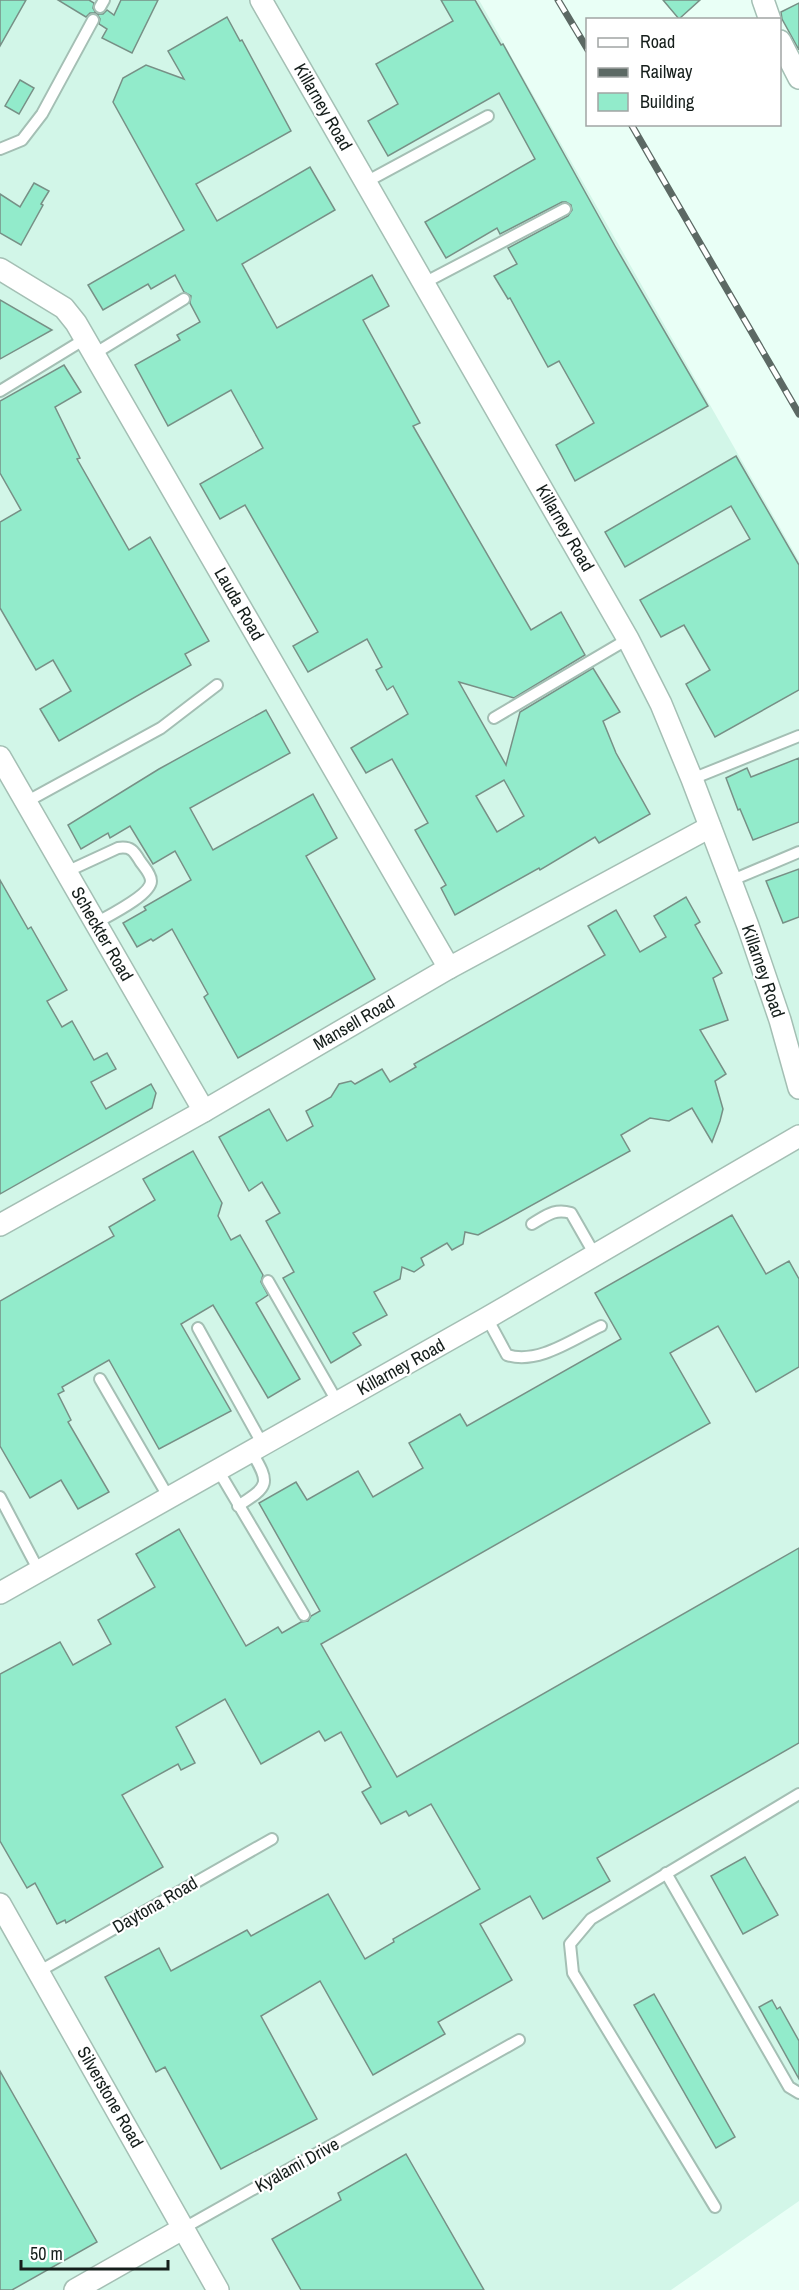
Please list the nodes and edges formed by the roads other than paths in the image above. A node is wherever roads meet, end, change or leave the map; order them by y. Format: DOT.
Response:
graph roads {
  1 [pos="261,0"];
  2 [pos="763,0"];
  3 [pos="769,18"];
  4 [pos="93,20"];
  5 [pos="781,43"];
  6 [pos="799,78"];
  7 [pos="488,116"];
  8 [pos="0,149"];
  9 [pos="366,182"];
  10 [pos="565,209"];
  11 [pos="0,269"];
  12 [pos="424,283"];
  13 [pos="184,299"];
  14 [pos="90,347"];
  15 [pos="0,391"];
  16 [pos="628,639"];
  17 [pos="217,685"];
  18 [pos="494,718"];
  19 [pos="799,736"];
  20 [pos="0,757"];
  21 [pos="692,779"];
  22 [pos="26,802"];
  23 [pos="710,827"];
  24 [pos="799,852"];
  25 [pos="66,872"];
  26 [pos="730,881"];
  27 [pos="96,923"];
  28 [pos="449,968"];
  29 [pos="799,1088"];
  30 [pos="204,1111"];
  31 [pos="799,1136"];
  32 [pos="532,1224"];
  33 [pos="0,1225"];
  34 [pos="595,1255"];
  35 [pos="268,1281"];
  36 [pos="487,1318"];
  37 [pos="601,1326"];
  38 [pos="198,1328"];
  39 [pos="100,1379"];
  40 [pos="338,1402"];
  41 [pos="257,1448"];
  42 [pos="218,1470"];
  43 [pos="0,1497"];
  44 [pos="169,1498"];
  45 [pos="238,1506"];
  46 [pos="39,1571"];
  47 [pos="0,1593"];
  48 [pos="304,1615"];
  49 [pos="799,1794"];
  50 [pos="272,1839"];
  51 [pos="666,1873"];
  52 [pos="0,1904"];
  53 [pos="39,1972"];
  54 [pos="519,2040"];
  55 [pos="799,2093"];
  56 [pos="715,2207"];
  57 [pos="184,2228"];
  58 [pos="75,2290"];
  59 [pos="218,2290"];
  1 -- 9 [label="street, Killarney Road"];
  2 -- 3 [label="street"];
  4 -- 8 [label="lane"];
  5 -- 6 [label="street"];
  7 -- 9 [label="lane"];
  9 -- 12 [label="street, Killarney Road"];
  10 -- 12 [label="lane"];
  11 -- 14 [label="street, Lauda Road"];
  12 -- 16 [label="street, Killarney Road"];
  13 -- 14 [label="lane"];
  14 -- 15 [label="lane"];
  14 -- 28 [label="street, Lauda Road"];
  16 -- 18 [label="lane"];
  16 -- 21 [label="street, Killarney Road"];
  17 -- 22 [label="lane"];
  19 -- 21 [label="lane"];
  20 -- 22 [label="street, Scheckter Road"];
  21 -- 23 [label="street, Killarney Road"];
  22 -- 25 [label="street, Scheckter Road"];
  23 -- 26 [label="street, Killarney Road"];
  23 -- 28 [label="street, Mansell Road"];
  24 -- 26 [label="lane"];
  25 -- 27 [label="street, Scheckter Road"];
  25 -- 27 [label="lane"];
  26 -- 29 [label="street, Killarney Road"];
  27 -- 30 [label="street, Scheckter Road"];
  28 -- 30 [label="street, Mansell Road"];
  30 -- 33 [label="street, Mansell Road"];
  31 -- 34 [label="street, Killarney Road"];
  32 -- 34 [label="lane"];
  34 -- 36 [label="street, Killarney Road"];
  35 -- 40 [label="lane"];
  36 -- 37 [label="lane"];
  36 -- 40 [label="street, Killarney Road"];
  38 -- 41 [label="lane"];
  39 -- 44 [label="lane"];
  40 -- 41 [label="street, Killarney Road"];
  41 -- 42 [label="street, Killarney Road"];
  41 -- 45 [label="lane"];
  42 -- 44 [label="street, Killarney Road"];
  42 -- 45 [label="lane"];
  43 -- 46 [label="lane"];
  44 -- 46 [label="street, Killarney Road"];
  45 -- 48 [label="lane"];
  46 -- 47 [label="street, Killarney Road"];
  49 -- 51 [label="lane"];
  50 -- 53 [label="lane, Daytona Road"];
  51 -- 55 [label="lane"];
  51 -- 56 [label="lane"];
  52 -- 53 [label="street, Silverstone Road"];
  53 -- 57 [label="street, Silverstone Road"];
  54 -- 57 [label="lane, Kyalami Drive"];
  57 -- 58 [label="street, Kyalami Drive"];
  57 -- 59 [label="street, Silverstone Road"];
}
